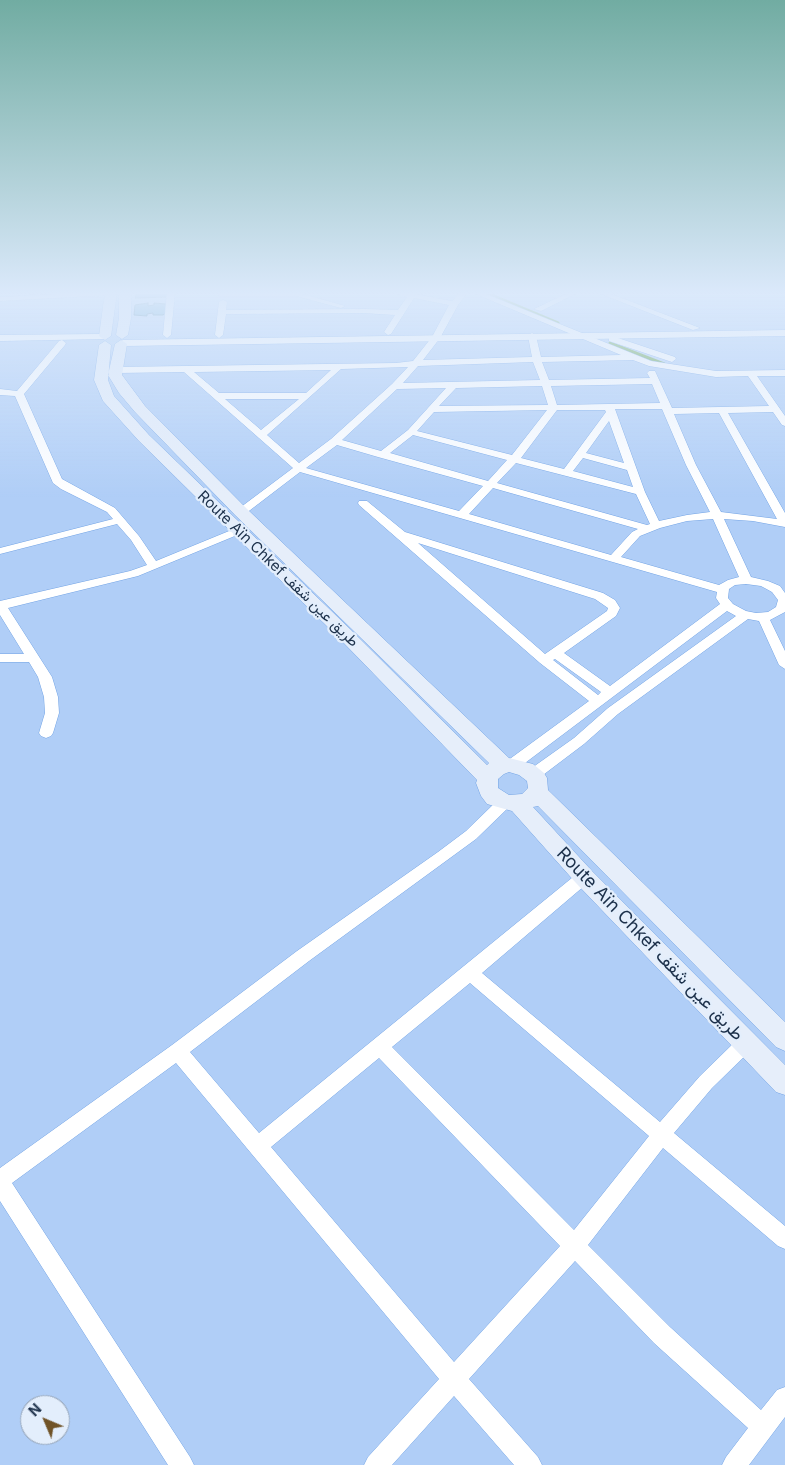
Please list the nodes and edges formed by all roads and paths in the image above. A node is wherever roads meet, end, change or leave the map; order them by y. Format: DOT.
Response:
graph roads {
  1 [pos="47,360"];
  2 [pos="106,360"];
  3 [pos="115,360"];
  4 [pos="418,360"];
  5 [pos="522,360"];
  6 [pos="537,360"];
  7 [pos="642,360"];
  8 [pos="683,360"];
  9 [pos="416,363"];
  10 [pos="649,363"];
  11 [pos="785,365"];
  12 [pos="338,368"];
  13 [pos="116,370"];
  14 [pos="187,370"];
  15 [pos="785,373"];
  16 [pos="752,375"];
  17 [pos="655,381"];
  18 [pos="545,382"];
  19 [pos="453,384"];
  20 [pos="395,386"];
  21 [pos="0,392"];
  22 [pos="18,394"];
  23 [pos="216,396"];
  24 [pos="308,396"];
  25 [pos="774,403"];
  26 [pos="554,408"];
  27 [pos="667,408"];
  28 [pos="433,409"];
  29 [pos="722,410"];
  30 [pos="609,411"];
  31 [pos="785,423"];
  32 [pos="411,432"];
  33 [pos="261,435"];
  34 [pos="335,441"];
  35 [pos="580,454"];
  36 [pos="382,455"];
  37 [pos="515,458"];
  38 [pos="631,468"];
  39 [pos="300,469"];
  40 [pos="567,472"];
  41 [pos="489,485"];
  42 [pos="640,492"];
  43 [pos="362,503"];
  44 [pos="241,512"];
  45 [pos="462,515"];
  46 [pos="717,515"];
  47 [pos="120,520"];
  48 [pos="785,523"];
  49 [pos="651,527"];
  50 [pos="238,531"];
  51 [pos="401,534"];
  52 [pos="0,551"];
  53 [pos="613,559"];
  54 [pos="154,567"];
  55 [pos="746,580"];
  56 [pos="780,589"];
  57 [pos="722,590"];
  58 [pos="785,602"];
  59 [pos="0,605"];
  60 [pos="727,605"];
  61 [pos="745,615"];
  62 [pos="763,617"];
  63 [pos="550,657"];
  64 [pos="0,658"];
  65 [pos="34,658"];
  66 [pos="785,665"];
  67 [pos="609,692"];
  68 [pos="597,701"];
  69 [pos="46,733"];
  70 [pos="509,765"];
  71 [pos="487,777"];
  72 [pos="523,793"];
  73 [pos="584,877"];
  74 [pos="470,974"];
  75 [pos="785,1039"];
  76 [pos="746,1043"];
  77 [pos="380,1047"];
  78 [pos="178,1051"];
  79 [pos="785,1083"];
  80 [pos="661,1135"];
  81 [pos="258,1147"];
  82 [pos="0,1182"];
  83 [pos="785,1239"];
  84 [pos="575,1245"];
  85 [pos="453,1378"];
  86 [pos="785,1398"];
  87 [pos="763,1427"];
  88 [pos="182,1465"];
  89 [pos="376,1465"];
  90 [pos="530,1465"];
  91 [pos="734,1465"];
  1 -- 22 [label="street"];
  2 -- 50 [label="main road, Route Aïn Chkef طريق عين شقف"];
  3 -- 13 [label="main road, Route Aïn Chkef طريق عين شقف"];
  4 -- 9 [label="street"];
  5 -- 9 [label="street"];
  6 -- 18 [label="street"];
  7 -- 10 [label="street"];
  8 -- 11 [label="street"];
  9 -- 12 [label="street"];
  9 -- 20 [label="street"];
  10 -- 16 [label="street"];
  10 -- 17 [label="street"];
  12 -- 14 [label="street"];
  12 -- 24 [label="street"];
  13 -- 14 [label="street"];
  13 -- 44 [label="main road, Route Aïn Chkef طريق عين شقف"];
  14 -- 23 [label="street"];
  15 -- 16 [label="street"];
  16 -- 25 [label="street"];
  17 -- 18 [label="street"];
  17 -- 27 [label="street"];
  18 -- 19 [label="street"];
  18 -- 26 [label="street"];
  19 -- 20 [label="street"];
  19 -- 28 [label="street"];
  20 -- 34 [label="street"];
  21 -- 22 [label="street"];
  22 -- 47 [label="street"];
  23 -- 24 [label="street"];
  23 -- 33 [label="street"];
  24 -- 33 [label="street"];
  25 -- 29 [label="street"];
  25 -- 31 [label="street"];
  26 -- 28 [label="street"];
  26 -- 30 [label="street"];
  26 -- 37 [label="street"];
  27 -- 29 [label="street"];
  27 -- 30 [label="street"];
  27 -- 46 [label="street"];
  28 -- 32 [label="street"];
  29 -- 48 [label="street"];
  30 -- 35 [label="street"];
  30 -- 38 [label="street"];
  32 -- 36 [label="street"];
  32 -- 37 [label="street"];
  33 -- 39 [label="street"];
  34 -- 36 [label="street"];
  34 -- 39 [label="street"];
  35 -- 38 [label="street"];
  35 -- 40 [label="street"];
  36 -- 41 [label="street"];
  37 -- 40 [label="street"];
  37 -- 41 [label="street"];
  38 -- 42 [label="street"];
  39 -- 44 [label="street"];
  39 -- 45 [label="street"];
  40 -- 42 [label="street"];
  41 -- 45 [label="street"];
  41 -- 49 [label="street"];
  42 -- 49 [label="street"];
  43 -- 51 [label="street"];
  44 -- 70 [label="main road, Route Aïn Chkef طريق عين شقف"];
  45 -- 53 [label="street"];
  46 -- 48 [label="street"];
  46 -- 49 [label="street"];
  46 -- 55 [label="street"];
  47 -- 52 [label="street"];
  47 -- 54 [label="street"];
  49 -- 53 [label="street"];
  50 -- 54 [label="street"];
  50 -- 71 [label="main road, Route Aïn Chkef طريق عين شقف"];
  51 -- 63 [label="street"];
  51 -- 63 [label="street"];
  53 -- 57 [label="street"];
  54 -- 59 [label="street"];
  55 -- 56 [label="street"];
  55 -- 57 [label="street"];
  56 -- 58 [label="street"];
  57 -- 60 [label="street"];
  58 -- 62 [label="street"];
  59 -- 65 [label="street"];
  60 -- 61 [label="street"];
  60 -- 67 [label="street"];
  61 -- 62 [label="street"];
  61 -- 72 [label="street"];
  62 -- 66 [label="street"];
  63 -- 67 [label="street"];
  63 -- 68 [label="street"];
  64 -- 65 [label="street"];
  65 -- 69 [label="street"];
  67 -- 68 [label="street"];
  68 -- 70 [label="street"];
  70 -- 71 [label="main road"];
  70 -- 72 [label="main road"];
  71 -- 72 [label="main road"];
  72 -- 73 [label="main road, Route Aïn Chkef طريق عين شقف"];
  72 -- 75 [label="main road, Route Aïn Chkef طريق عين شقف"];
  72 -- 78 [label="street"];
  73 -- 74 [label="street"];
  73 -- 76 [label="main road, Route Aïn Chkef طريق عين شقف"];
  74 -- 77 [label="street"];
  74 -- 80 [label="street"];
  76 -- 79 [label="main road, Route Aïn Chkef طريق عين شقف"];
  76 -- 80 [label="street"];
  77 -- 81 [label="street"];
  77 -- 84 [label="street"];
  78 -- 81 [label="street"];
  78 -- 82 [label="street"];
  80 -- 83 [label="street"];
  80 -- 84 [label="street"];
  81 -- 85 [label="street"];
  82 -- 88 [label="street"];
  84 -- 85 [label="street"];
  84 -- 87 [label="street"];
  85 -- 89 [label="street"];
  85 -- 90 [label="street"];
  86 -- 87 [label="street"];
  87 -- 91 [label="street"];
}
